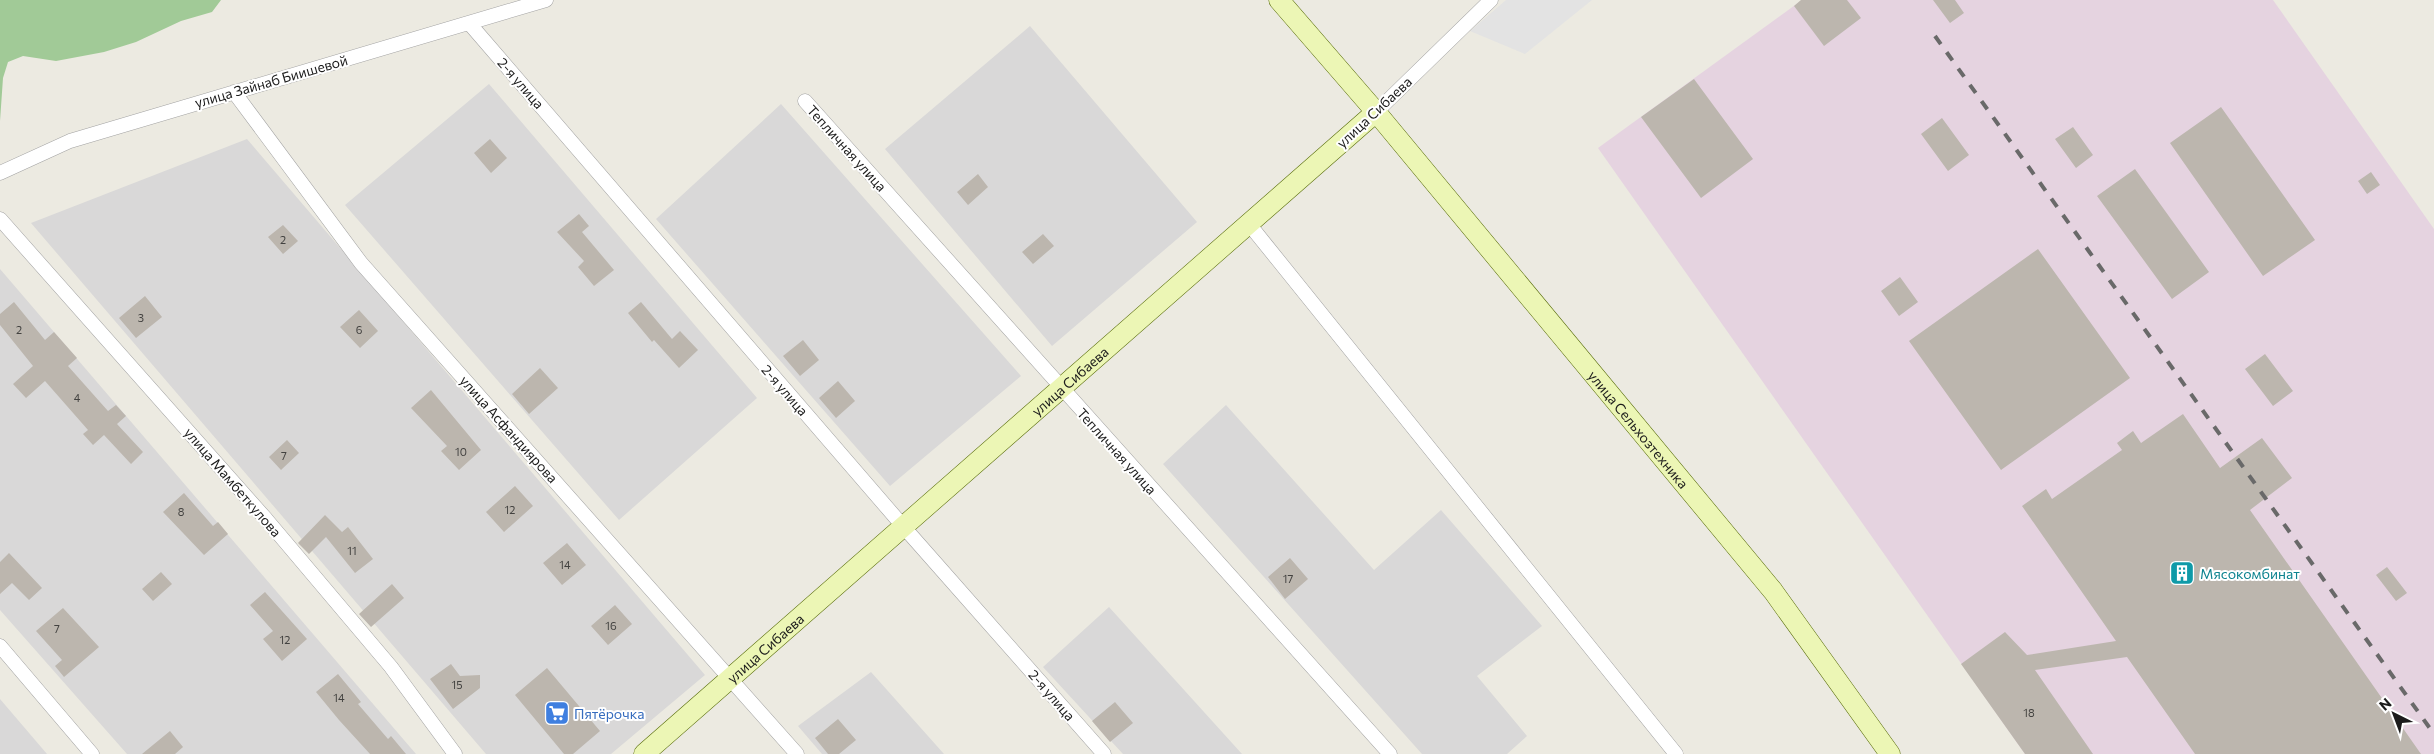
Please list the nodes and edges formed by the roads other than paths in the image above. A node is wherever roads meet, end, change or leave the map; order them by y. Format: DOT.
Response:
graph roads {
  1 [pos="546,0"];
  2 [pos="1279,0"];
  3 [pos="1491,0"];
  4 [pos="469,23"];
  5 [pos="234,92"];
  6 [pos="805,101"];
  7 [pos="1376,112"];
  8 [pos="0,173"];
  9 [pos="0,219"];
  10 [pos="1249,224"];
  11 [pos="1061,389"];
  12 [pos="902,525"];
  13 [pos="0,646"];
  14 [pos="731,678"];
  15 [pos="92,754"];
  16 [pos="455,754"];
  17 [pos="644,754"];
  18 [pos="797,754"];
  19 [pos="1104,754"];
  20 [pos="1390,754"];
  21 [pos="1676,754"];
  22 [pos="1890,754"];
  1 -- 4 [label="street, улица Зайнаб Биишевой"];
  2 -- 7 [label="main road, улица Сельхозтехника"];
  3 -- 7 [label="street, улица Сибаева"];
  4 -- 5 [label="street, улица Зайнаб Биишевой"];
  4 -- 12 [label="street, 2-я улица"];
  5 -- 8 [label="street, улица Зайнаб Биишевой"];
  5 -- 14 [label="street, улица Асфандиярова"];
  6 -- 11 [label="street, Тепличная улица"];
  7 -- 10 [label="main road, улица Сибаева"];
  7 -- 22 [label="main road, улица Сельхозтехника"];
  9 -- 16 [label="street, улица Мамбеткулова"];
  10 -- 11 [label="main road, улица Сибаева"];
  10 -- 21 [label="street"];
  11 -- 12 [label="main road, улица Сибаева"];
  11 -- 20 [label="street, Тепличная улица"];
  12 -- 14 [label="main road, улица Сибаева"];
  12 -- 19 [label="street, 2-я улица"];
  13 -- 15 [label="street"];
  14 -- 17 [label="main road, улица Сибаева"];
  14 -- 18 [label="street, улица Асфандиярова"];
}
